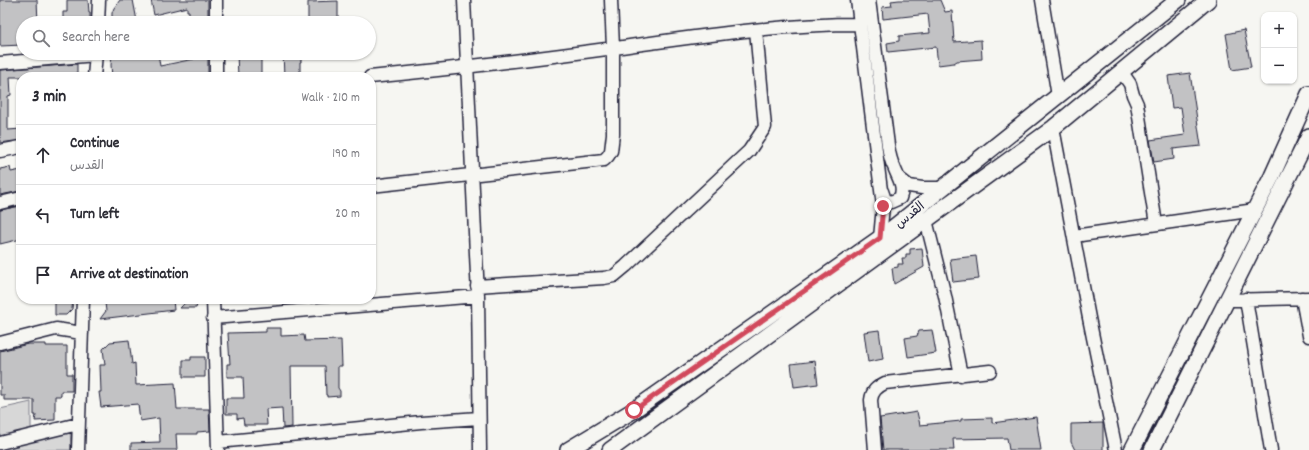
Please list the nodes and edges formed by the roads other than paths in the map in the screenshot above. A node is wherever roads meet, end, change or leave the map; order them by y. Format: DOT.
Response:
graph roads {
  1 [pos="99,0"];
  2 [pos="216,0"];
  3 [pos="464,0"];
  4 [pos="611,0"];
  5 [pos="857,0"];
  6 [pos="869,0"];
  7 [pos="1042,0"];
  8 [pos="1178,0"];
  9 [pos="1208,0"];
  10 [pos="98,16"];
  11 [pos="216,16"];
  12 [pos="860,24"];
  13 [pos="756,30"];
  14 [pos="613,48"];
  15 [pos="32,60"];
  16 [pos="95,60"];
  17 [pos="216,60"];
  18 [pos="0,63"];
  19 [pos="467,67"];
  20 [pos="1121,71"];
  21 [pos="94,72"];
  22 [pos="216,72"];
  23 [pos="376,76"];
  24 [pos="1309,94"];
  25 [pos="1058,96"];
  26 [pos="1054,128"];
  27 [pos="1309,136"];
  28 [pos="16,148"];
  29 [pos="0,151"];
  30 [pos="473,175"];
  31 [pos="900,179"];
  32 [pos="376,185"];
  33 [pos="881,188"];
  34 [pos="941,188"];
  35 [pos="16,199"];
  36 [pos="0,203"];
  37 [pos="1255,210"];
  38 [pos="926,220"];
  39 [pos="1156,224"];
  40 [pos="1074,236"];
  41 [pos="880,238"];
  42 [pos="478,291"];
  43 [pos="1306,298"];
  44 [pos="1246,299"];
  45 [pos="1226,300"];
  46 [pos="376,301"];
  47 [pos="84,304"];
  48 [pos="213,304"];
  49 [pos="351,304"];
  50 [pos="214,318"];
  51 [pos="82,333"];
  52 [pos="1309,336"];
  53 [pos="0,343"];
  54 [pos="990,371"];
  55 [pos="961,375"];
  56 [pos="479,418"];
  57 [pos="78,424"];
  58 [pos="0,443"];
  59 [pos="218,446"];
  60 [pos="613,449"];
  61 [pos="78,450"];
  62 [pos="480,450"];
  63 [pos="568,450"];
  64 [pos="875,450"];
  65 [pos="1116,450"];
  66 [pos="1132,450"];
  67 [pos="1152,450"];
  68 [pos="1271,450"];
  1 -- 10 [label="street"];
  2 -- 11 [label="street"];
  3 -- 19 [label="street"];
  4 -- 14 [label="street"];
  5 -- 12 [label="street"];
  6 -- 31 [label="street"];
  7 -- 25 [label="street"];
  8 -- 25 [label="main road, القدس"];
  9 -- 20 [label="main road, القدس"];
  12 -- 13 [label="street"];
  12 -- 33 [label="street"];
  13 -- 14 [label="street"];
  13 -- 42 [label="street"];
  14 -- 19 [label="street"];
  14 -- 30 [label="street"];
  15 -- 18 [label="street"];
  16 -- 21 [label="street"];
  17 -- 22 [label="street"];
  19 -- 23 [label="street"];
  19 -- 30 [label="street"];
  20 -- 26 [label="main road, القدس"];
  20 -- 39 [label="street"];
  24 -- 37 [label="main road"];
  25 -- 34 [label="main road, القدس"];
  26 -- 38 [label="main road, القدس"];
  26 -- 40 [label="street"];
  27 -- 45 [label="main road"];
  28 -- 29 [label="street"];
  30 -- 32 [label="street"];
  30 -- 42 [label="street"];
  31 -- 33 [label="street"];
  31 -- 34 [label="street"];
  33 -- 41 [label="street"];
  34 -- 41 [label="main road, القدس"];
  35 -- 36 [label="street"];
  37 -- 39 [label="street"];
  37 -- 66 [label="main road"];
  38 -- 55 [label="street"];
  38 -- 60 [label="main road, القدس"];
  39 -- 40 [label="street"];
  40 -- 65 [label="street"];
  41 -- 63 [label="main road, القدس"];
  42 -- 46 [label="street"];
  42 -- 56 [label="street"];
  43 -- 44 [label="street"];
  43 -- 52 [label="street"];
  44 -- 45 [label="street"];
  44 -- 68 [label="street"];
  45 -- 67 [label="main road"];
  47 -- 51 [label="street"];
  48 -- 50 [label="street"];
  49 -- 50 [label="street"];
  50 -- 59 [label="street"];
  51 -- 53 [label="street"];
  51 -- 57 [label="street"];
  54 -- 55 [label="street"];
  55 -- 64 [label="street"];
  56 -- 59 [label="street"];
  56 -- 62 [label="street"];
  57 -- 58 [label="street"];
  57 -- 61 [label="street"];
}
